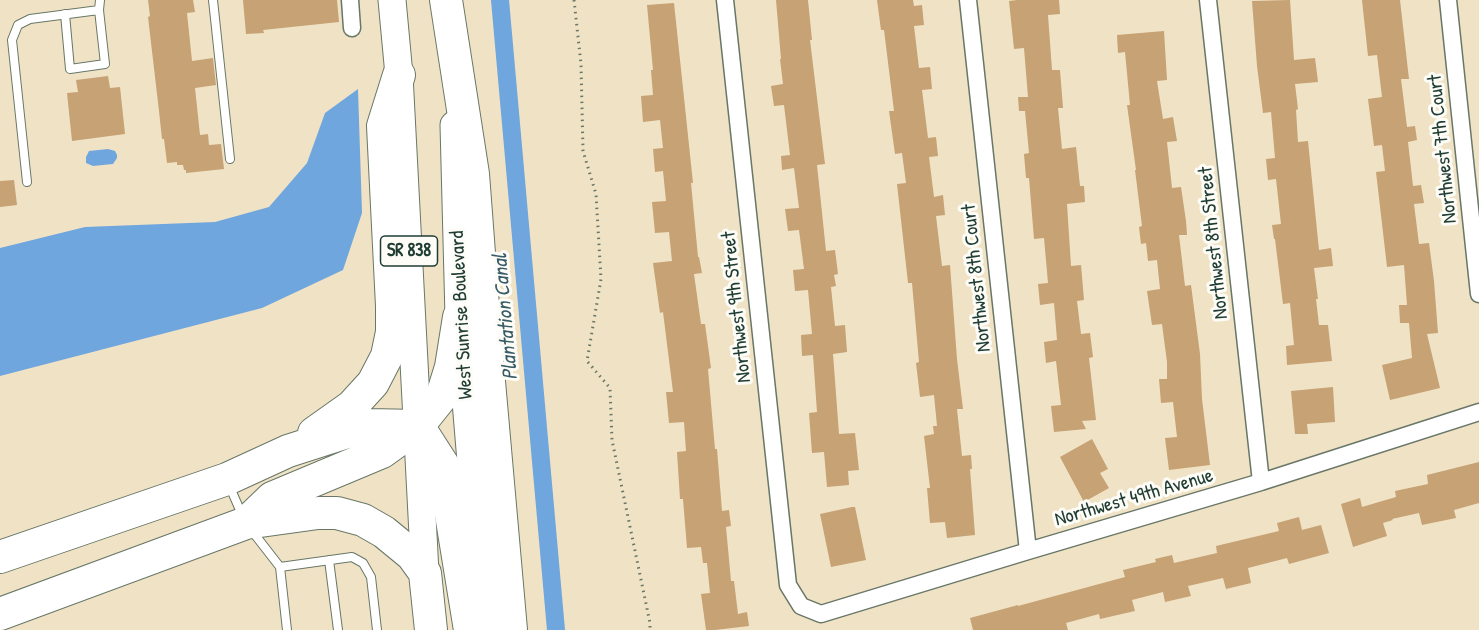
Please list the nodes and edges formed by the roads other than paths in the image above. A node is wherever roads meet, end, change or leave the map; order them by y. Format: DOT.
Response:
graph roads {
  1 [pos="100,0"];
  2 [pos="213,0"];
  3 [pos="350,0"];
  4 [pos="392,0"];
  5 [pos="446,0"];
  6 [pos="725,0"];
  7 [pos="968,0"];
  8 [pos="1208,0"];
  9 [pos="1448,0"];
  10 [pos="99,10"];
  11 [pos="65,14"];
  12 [pos="352,28"];
  13 [pos="399,75"];
  14 [pos="230,159"];
  15 [pos="27,182"];
  16 [pos="1479,294"];
  17 [pos="459,317"];
  18 [pos="1479,412"];
  19 [pos="418,426"];
  20 [pos="288,451"];
  21 [pos="227,479"];
  22 [pos="1261,482"];
  23 [pos="246,523"];
  24 [pos="1028,551"];
  25 [pos="0,557"];
  26 [pos="329,560"];
  27 [pos="280,567"];
  28 [pos="425,573"];
  29 [pos="801,606"];
  30 [pos="0,614"];
  31 [pos="287,630"];
  32 [pos="338,630"];
  33 [pos="377,630"];
  34 [pos="431,630"];
  35 [pos="470,630"];
  36 [pos="485,630"];
  37 [pos="511,630"];
  1 -- 10 [label="lane"];
  2 -- 14 [label="lane"];
  3 -- 12 [label="street"];
  4 -- 13 [label="main road, SR 838"];
  5 -- 17 [label="main road, West Sunrise Boulevard / SR 838"];
  5 -- 37 [label="highway"];
  6 -- 29 [label="street, Northwest 9th Street"];
  7 -- 24 [label="street, Northwest 8th Court"];
  8 -- 22 [label="street, Northwest 8th Street"];
  9 -- 16 [label="street, Northwest 7th Court"];
  10 -- 11 [label="lane"];
  10 -- 11 [label="lane"];
  11 -- 15 [label="lane"];
  13 -- 19 [label="main road, SR 838"];
  13 -- 20 [label="highway"];
  17 -- 19 [label="highway"];
  17 -- 36 [label="main road, West Sunrise Boulevard / SR 838"];
  18 -- 22 [label="street, Northwest 49th Avenue"];
  19 -- 20 [label="highway"];
  19 -- 23 [label="highway"];
  19 -- 28 [label="main road, SR 838"];
  19 -- 35 [label="highway"];
  20 -- 21 [label="highway"];
  21 -- 23 [label="lane"];
  21 -- 25 [label="highway"];
  22 -- 24 [label="street, Northwest 49th Avenue"];
  23 -- 27 [label="lane"];
  23 -- 28 [label="highway"];
  23 -- 30 [label="highway"];
  24 -- 29 [label="street, Northwest 49th Avenue"];
  26 -- 27 [label="lane"];
  26 -- 32 [label="lane"];
  26 -- 33 [label="lane"];
  27 -- 31 [label="lane"];
  28 -- 34 [label="highway, SR 838"];
}
